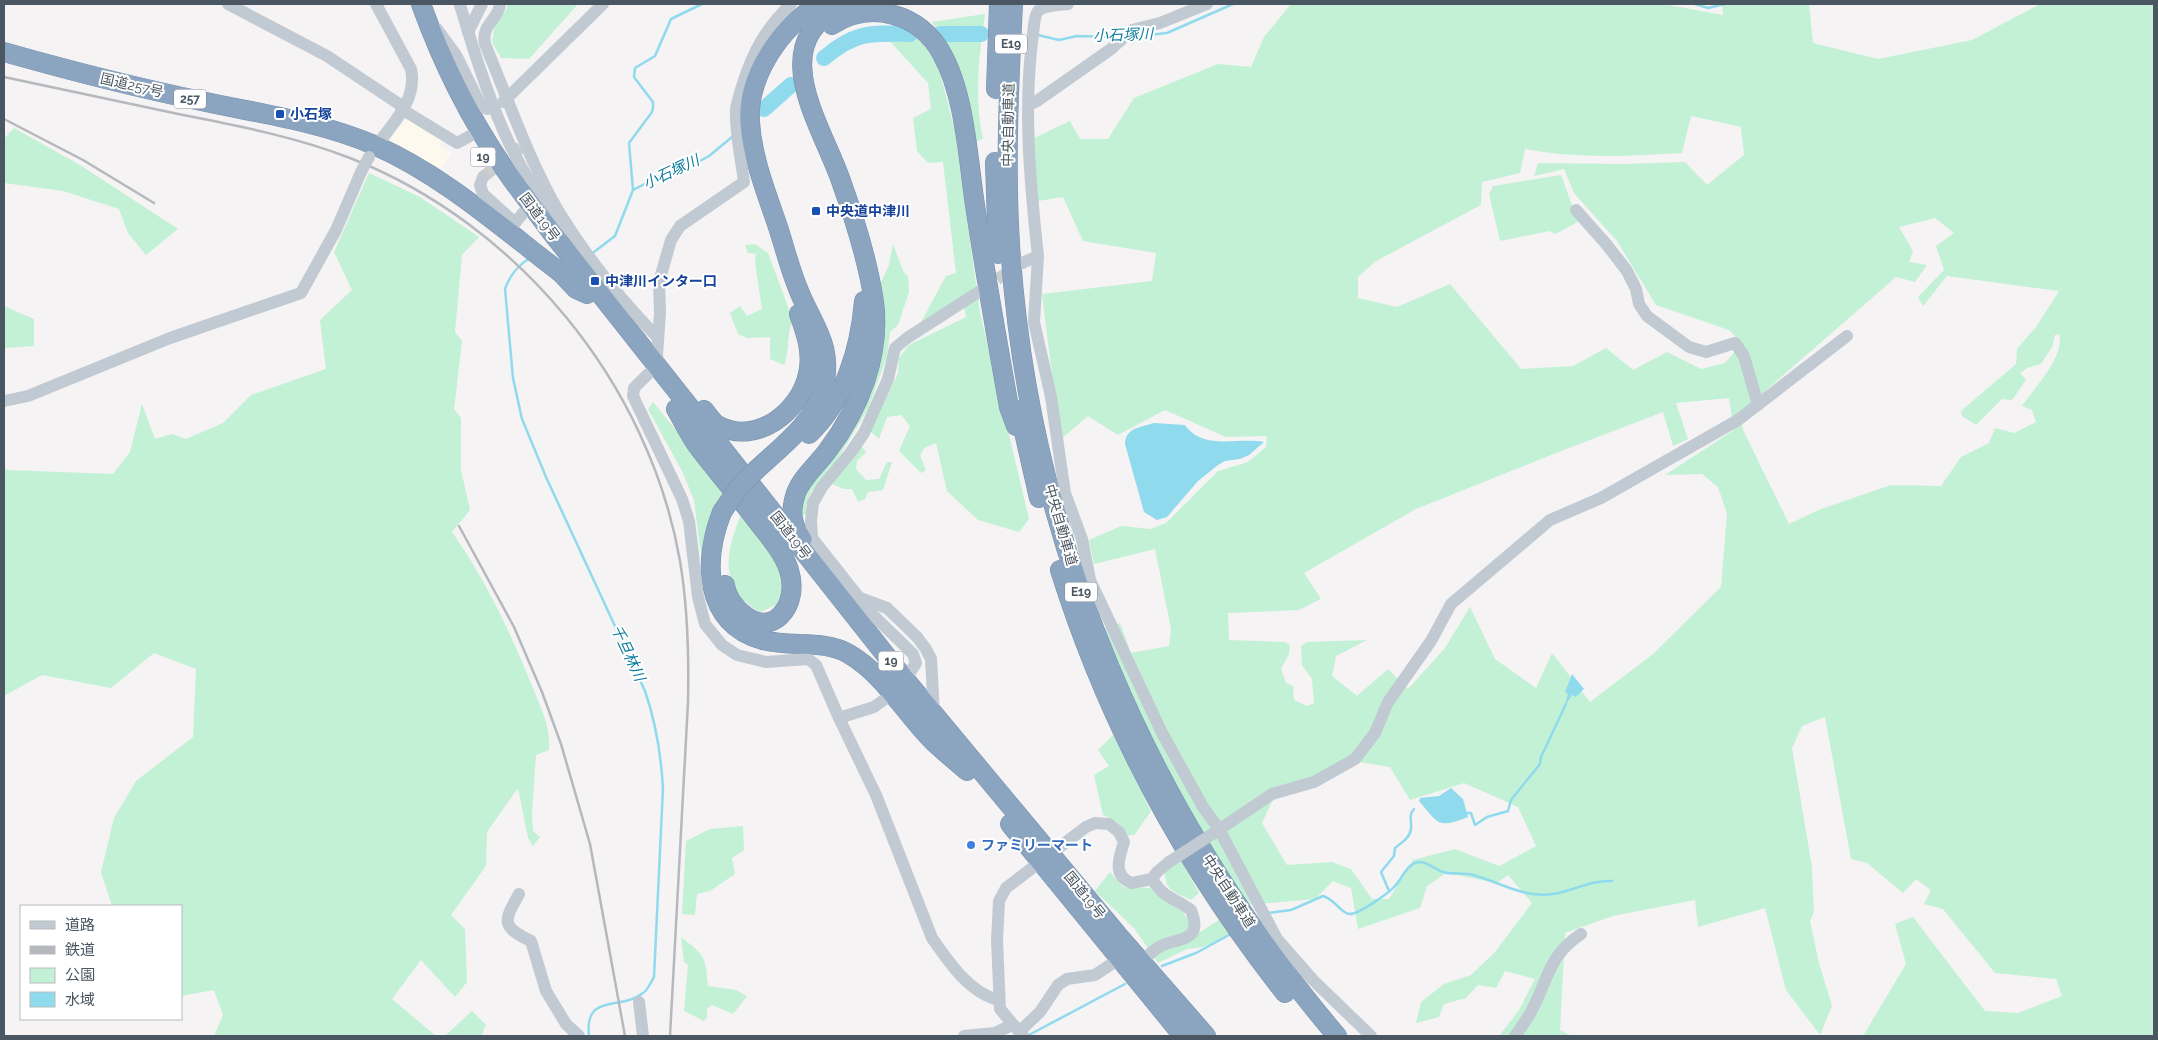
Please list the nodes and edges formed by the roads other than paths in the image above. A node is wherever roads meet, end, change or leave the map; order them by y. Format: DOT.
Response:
graph roads {
  1 [pos="228,4"];
  2 [pos="376,4"];
  3 [pos="407,4"];
  4 [pos="421,4"];
  5 [pos="481,4"];
  6 [pos="500,4"];
  7 [pos="603,4"];
  8 [pos="791,4"];
  9 [pos="820,4"];
  10 [pos="846,4"];
  11 [pos="999,4"];
  12 [pos="1013,4"];
  13 [pos="1020,4"];
  14 [pos="1068,4"];
  15 [pos="1207,4"];
  16 [pos="459,5"];
  17 [pos="468,32"];
  18 [pos="4,52"];
  19 [pos="1009,84"];
  20 [pos="808,98"];
  21 [pos="505,101"];
  22 [pos="1029,104"];
  23 [pos="486,109"];
  24 [pos="403,110"];
  25 [pos="470,136"];
  26 [pos="372,152"];
  27 [pos="483,177"];
  28 [pos="1576,210"];
  29 [pos="516,223"];
  30 [pos="1038,256"];
  31 [pos="866,262"];
  32 [pos="1022,263"];
  33 [pos="587,285"];
  34 [pos="797,288"];
  35 [pos="980,291"];
  36 [pos="1847,336"];
  37 [pos="655,359"];
  38 [pos="4,400"];
  39 [pos="1758,405"];
  40 [pos="676,409"];
  41 [pos="1032,470"];
  42 [pos="756,477"];
  43 [pos="727,514"];
  44 [pos="860,598"];
  45 [pos="907,674"];
  46 [pos="885,699"];
  47 [pos="934,714"];
  48 [pos="839,718"];
  49 [pos="967,771"];
  50 [pos="1216,831"];
  51 [pos="1046,858"];
  52 [pos="1152,880"];
  53 [pos="519,894"];
  54 [pos="1581,934"];
  55 [pos="1119,958"];
  56 [pos="1142,962"];
  57 [pos="999,1000"];
  58 [pos="639,1002"];
  59 [pos="1019,1031"];
  60 [pos="579,1036"];
  61 [pos="643,1036"];
  62 [pos="964,1036"];
  63 [pos="1183,1036"];
  64 [pos="1206,1036"];
  65 [pos="1321,1036"];
  66 [pos="1337,1036"];
  67 [pos="1371,1036"];
  68 [pos="1515,1036"];
  1 -- 24 [label="street"];
  2 -- 24 [label="street"];
  3 -- 25 [label="highway, 国道19号 / 19"];
  4 -- 23 [label="street"];
  4 -- 33 [label="highway, 国道19号 / 19"];
  5 -- 16 [label="street"];
  5 -- 17 [label="street"];
  6 -- 21 [label="street"];
  7 -- 21 [label="street"];
  8 -- 37 [label="street"];
  9 -- 34 [label="highway"];
  10 -- 20 [label="highway"];
  11 -- 41 [label="highway, 中央自動車道 / E19"];
  12 -- 19 [label="highway, 中央自動車道 / E19"];
  13 -- 19 [label="highway"];
  14 -- 22 [label="street"];
  15 -- 22 [label="street"];
  16 -- 17 [label="street"];
  17 -- 33 [label="street"];
  18 -- 26 [label="highway, 国道257号 / 257"];
  19 -- 66 [label="highway, 中央自動車道 / E19"];
  20 -- 31 [label="highway"];
  20 -- 41 [label="highway"];
  21 -- 37 [label="street"];
  22 -- 30 [label="street"];
  24 -- 25 [label="street"];
  24 -- 26 [label="street"];
  25 -- 29 [label="highway, 国道19号 / 19"];
  26 -- 29 [label="highway, 257"];
  26 -- 38 [label="street, bridge"];
  27 -- 29 [label="street"];
  28 -- 39 [label="street"];
  29 -- 33 [label="highway, 257"];
  30 -- 32 [label="street"];
  30 -- 50 [label="street"];
  31 -- 42 [label="highway"];
  31 -- 45 [label="highway"];
  33 -- 37 [label="highway, 国道19号 / 19"];
  33 -- 37 [label="highway, 国道19号 / 19"];
  34 -- 37 [label="highway"];
  34 -- 42 [label="highway"];
  35 -- 44 [label="street"];
  36 -- 39 [label="street"];
  37 -- 40 [label="highway, 国道19号 / 19"];
  37 -- 45 [label="highway, 国道19号 / 19"];
  37 -- 48 [label="street"];
  39 -- 50 [label="street"];
  40 -- 43 [label="highway"];
  40 -- 49 [label="highway, 国道19号 / 19"];
  41 -- 65 [label="highway, 中央自動車道 / E19"];
  42 -- 43 [label="highway"];
  43 -- 49 [label="highway"];
  44 -- 45 [label="street"];
  44 -- 47 [label="street"];
  45 -- 47 [label="highway, 国道19号 / 19"];
  46 -- 48 [label="street"];
  47 -- 51 [label="highway, 国道19号 / 19"];
  48 -- 57 [label="street"];
  49 -- 51 [label="highway, 国道19号 / 19"];
  50 -- 52 [label="street, bridge"];
  50 -- 67 [label="street"];
  51 -- 52 [label="street"];
  51 -- 55 [label="highway, 国道19号 / 19"];
  51 -- 56 [label="highway, 国道19号 / 19"];
  51 -- 57 [label="street"];
  52 -- 56 [label="street"];
  53 -- 60 [label="street"];
  54 -- 68 [label="street"];
  55 -- 59 [label="street"];
  55 -- 63 [label="highway, 国道19号 / 19"];
  56 -- 64 [label="highway, 国道19号 / 19"];
  57 -- 59 [label="street"];
  58 -- 61 [label="street"];
  59 -- 62 [label="street"];
}
